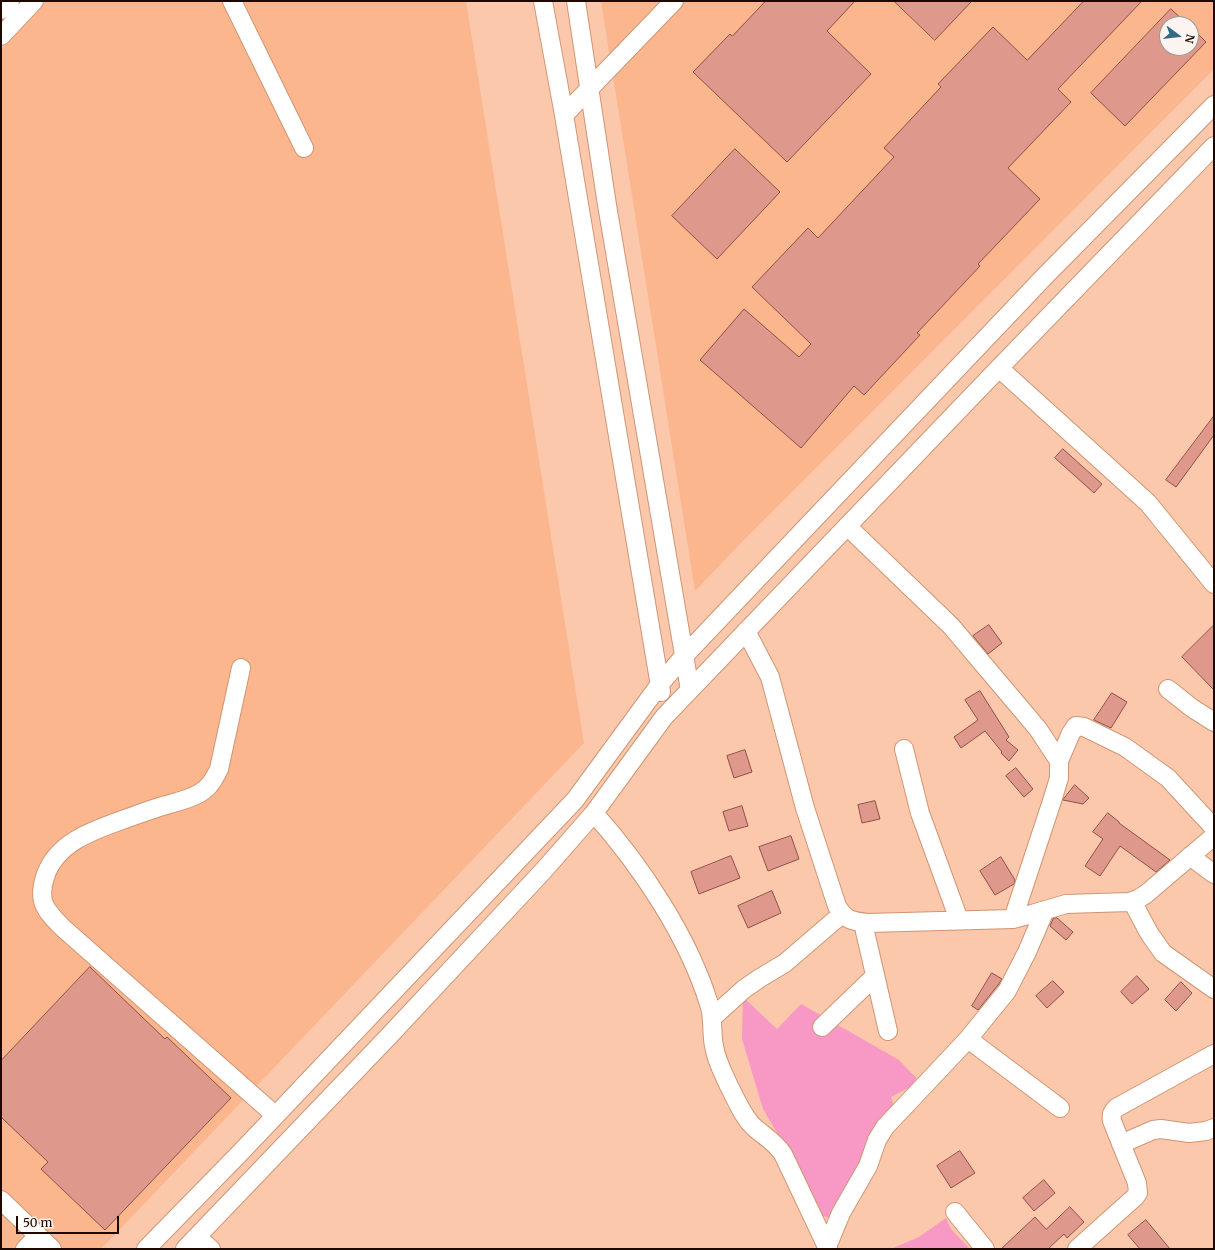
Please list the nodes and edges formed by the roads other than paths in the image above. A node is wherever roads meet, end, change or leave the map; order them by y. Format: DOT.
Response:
graph roads {
  1 [pos="10,1"];
  2 [pos="34,1"];
  3 [pos="232,1"];
  4 [pos="543,1"];
  5 [pos="576,1"];
  6 [pos="674,1"];
  7 [pos="1,10"];
  8 [pos="1,36"];
  9 [pos="590,88"];
  10 [pos="1214,105"];
  11 [pos="564,115"];
  12 [pos="1214,146"];
  13 [pos="304,148"];
  14 [pos="999,368"];
  15 [pos="847,526"];
  16 [pos="1214,584"];
  17 [pos="746,631"];
  18 [pos="684,656"];
  19 [pos="241,668"];
  20 [pos="660,684"];
  21 [pos="1168,689"];
  22 [pos="690,690"];
  23 [pos="664,717"];
  24 [pos="1214,722"];
  25 [pos="904,749"];
  26 [pos="1059,761"];
  27 [pos="594,813"];
  28 [pos="1214,828"];
  29 [pos="1214,836"];
  30 [pos="1190,856"];
  31 [pos="1214,874"];
  32 [pos="1132,901"];
  33 [pos="1045,910"];
  34 [pos="842,914"];
  35 [pos="1013,919"];
  36 [pos="959,920"];
  37 [pos="862,923"];
  38 [pos="875,976"];
  39 [pos="1214,989"];
  40 [pos="712,1017"];
  41 [pos="822,1027"];
  42 [pos="888,1031"];
  43 [pos="968,1039"];
  44 [pos="1214,1054"];
  45 [pos="1060,1108"];
  46 [pos="275,1115"];
  47 [pos="1214,1128"];
  48 [pos="1122,1144"];
  49 [pos="1,1200"];
  50 [pos="955,1212"];
  51 [pos="38,1236"];
  52 [pos="191,1243"];
  53 [pos="827,1248"];
  54 [pos="25,1249"];
  55 [pos="52,1249"];
  56 [pos="146,1249"];
  57 [pos="210,1249"];
  58 [pos="985,1249"];
  59 [pos="1077,1249"];
  1 -- 7 [label="street"];
  2 -- 8 [label="street"];
  3 -- 13 [label="street"];
  4 -- 11 [label="street"];
  5 -- 9 [label="street"];
  6 -- 9 [label="street"];
  9 -- 11 [label="street"];
  9 -- 18 [label="street"];
  10 -- 18 [label="street"];
  11 -- 20 [label="street"];
  12 -- 14 [label="street"];
  14 -- 15 [label="street"];
  14 -- 16 [label="street"];
  15 -- 17 [label="street"];
  15 -- 26 [label="street"];
  17 -- 22 [label="street"];
  17 -- 34 [label="street"];
  18 -- 20 [label="street"];
  18 -- 22 [label="street"];
  19 -- 46 [label="street"];
  20 -- 23 [label="street"];
  20 -- 46 [label="street"];
  21 -- 24 [label="street"];
  22 -- 23 [label="street"];
  23 -- 27 [label="street"];
  25 -- 36 [label="street"];
  26 -- 28 [label="street"];
  26 -- 35 [label="street"];
  27 -- 40 [label="street"];
  27 -- 52 [label="street"];
  29 -- 30 [label="street"];
  30 -- 31 [label="street"];
  30 -- 32 [label="street"];
  32 -- 33 [label="street"];
  32 -- 39 [label="street"];
  33 -- 35 [label="street"];
  33 -- 43 [label="street"];
  34 -- 37 [label="street"];
  34 -- 40 [label="street"];
  35 -- 36 [label="street"];
  36 -- 37 [label="street"];
  37 -- 38 [label="street"];
  38 -- 41 [label="street"];
  38 -- 42 [label="street"];
  40 -- 53 [label="street"];
  43 -- 45 [label="street"];
  43 -- 53 [label="street"];
  44 -- 48 [label="street"];
  46 -- 56 [label="street"];
  47 -- 48 [label="street"];
  48 -- 59 [label="street"];
  49 -- 51 [label="street"];
  50 -- 58 [label="street"];
  51 -- 54 [label="street"];
  51 -- 55 [label="street"];
  52 -- 57 [label="street"];
}
